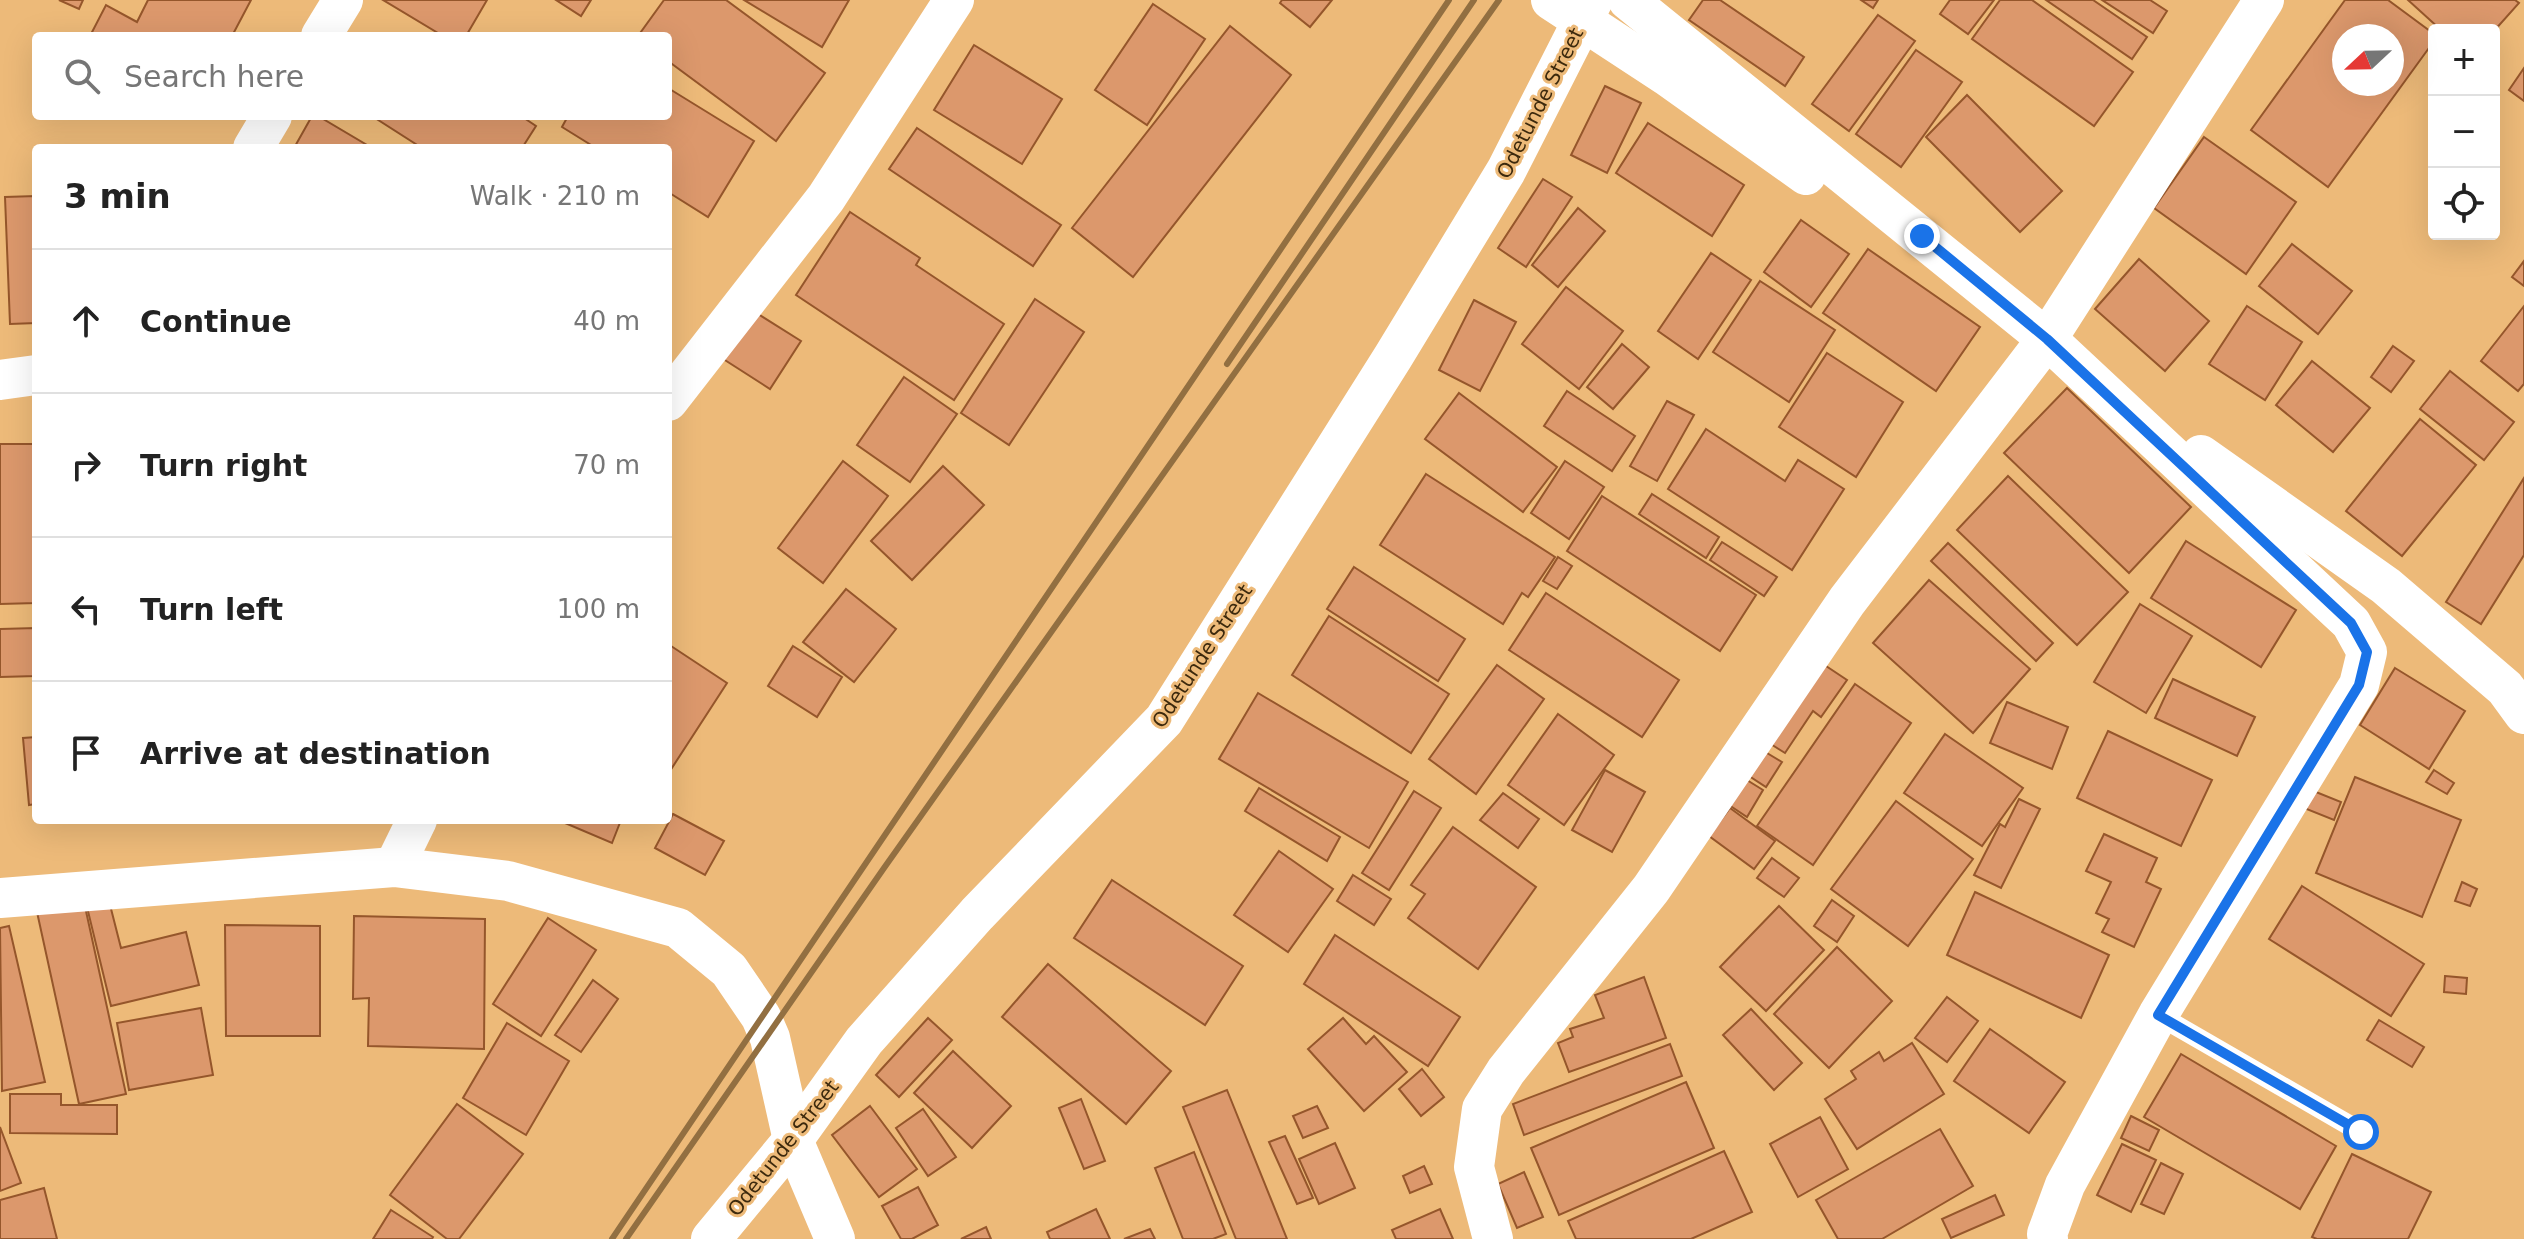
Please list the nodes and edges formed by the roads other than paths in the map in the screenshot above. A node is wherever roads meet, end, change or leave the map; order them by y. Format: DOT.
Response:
graph roads {
  1 [pos="343,0"];
  2 [pos="954,0"];
  3 [pos="1551,0"];
  4 [pos="1593,0"];
  5 [pos="1628,0"];
  6 [pos="2264,0"];
  7 [pos="323,32"];
  8 [pos="270,120"];
  9 [pos="255,144"];
  10 [pos="2047,339"];
  11 [pos="32,376"];
  12 [pos="0,380"];
  13 [pos="672,389"];
  14 [pos="2524,714"];
  15 [pos="415,824"];
  16 [pos="394,867"];
  17 [pos="0,898"];
  18 [pos="2158,1015"];
  19 [pos="2361,1132"];
  20 [pos="793,1140"];
  21 [pos="711,1239"];
  22 [pos="835,1239"];
  23 [pos="1493,1239"];
  24 [pos="2048,1239"];
  1 -- 7 [label="street"];
  2 -- 13 [label="street"];
  3 -- 14 [label="street"];
  4 -- 20 [label="street, Odetunde Street"];
  5 -- 10 [label="street"];
  6 -- 10 [label="street"];
  8 -- 9 [label="street"];
  10 -- 18 [label="street"];
  10 -- 23 [label="street"];
  11 -- 12 [label="street"];
  15 -- 16 [label="street"];
  16 -- 17 [label="street"];
  16 -- 20 [label="street"];
  18 -- 19 [label="lane"];
  18 -- 24 [label="street"];
  20 -- 21 [label="street, Odetunde Street"];
  20 -- 22 [label="street"];
}
